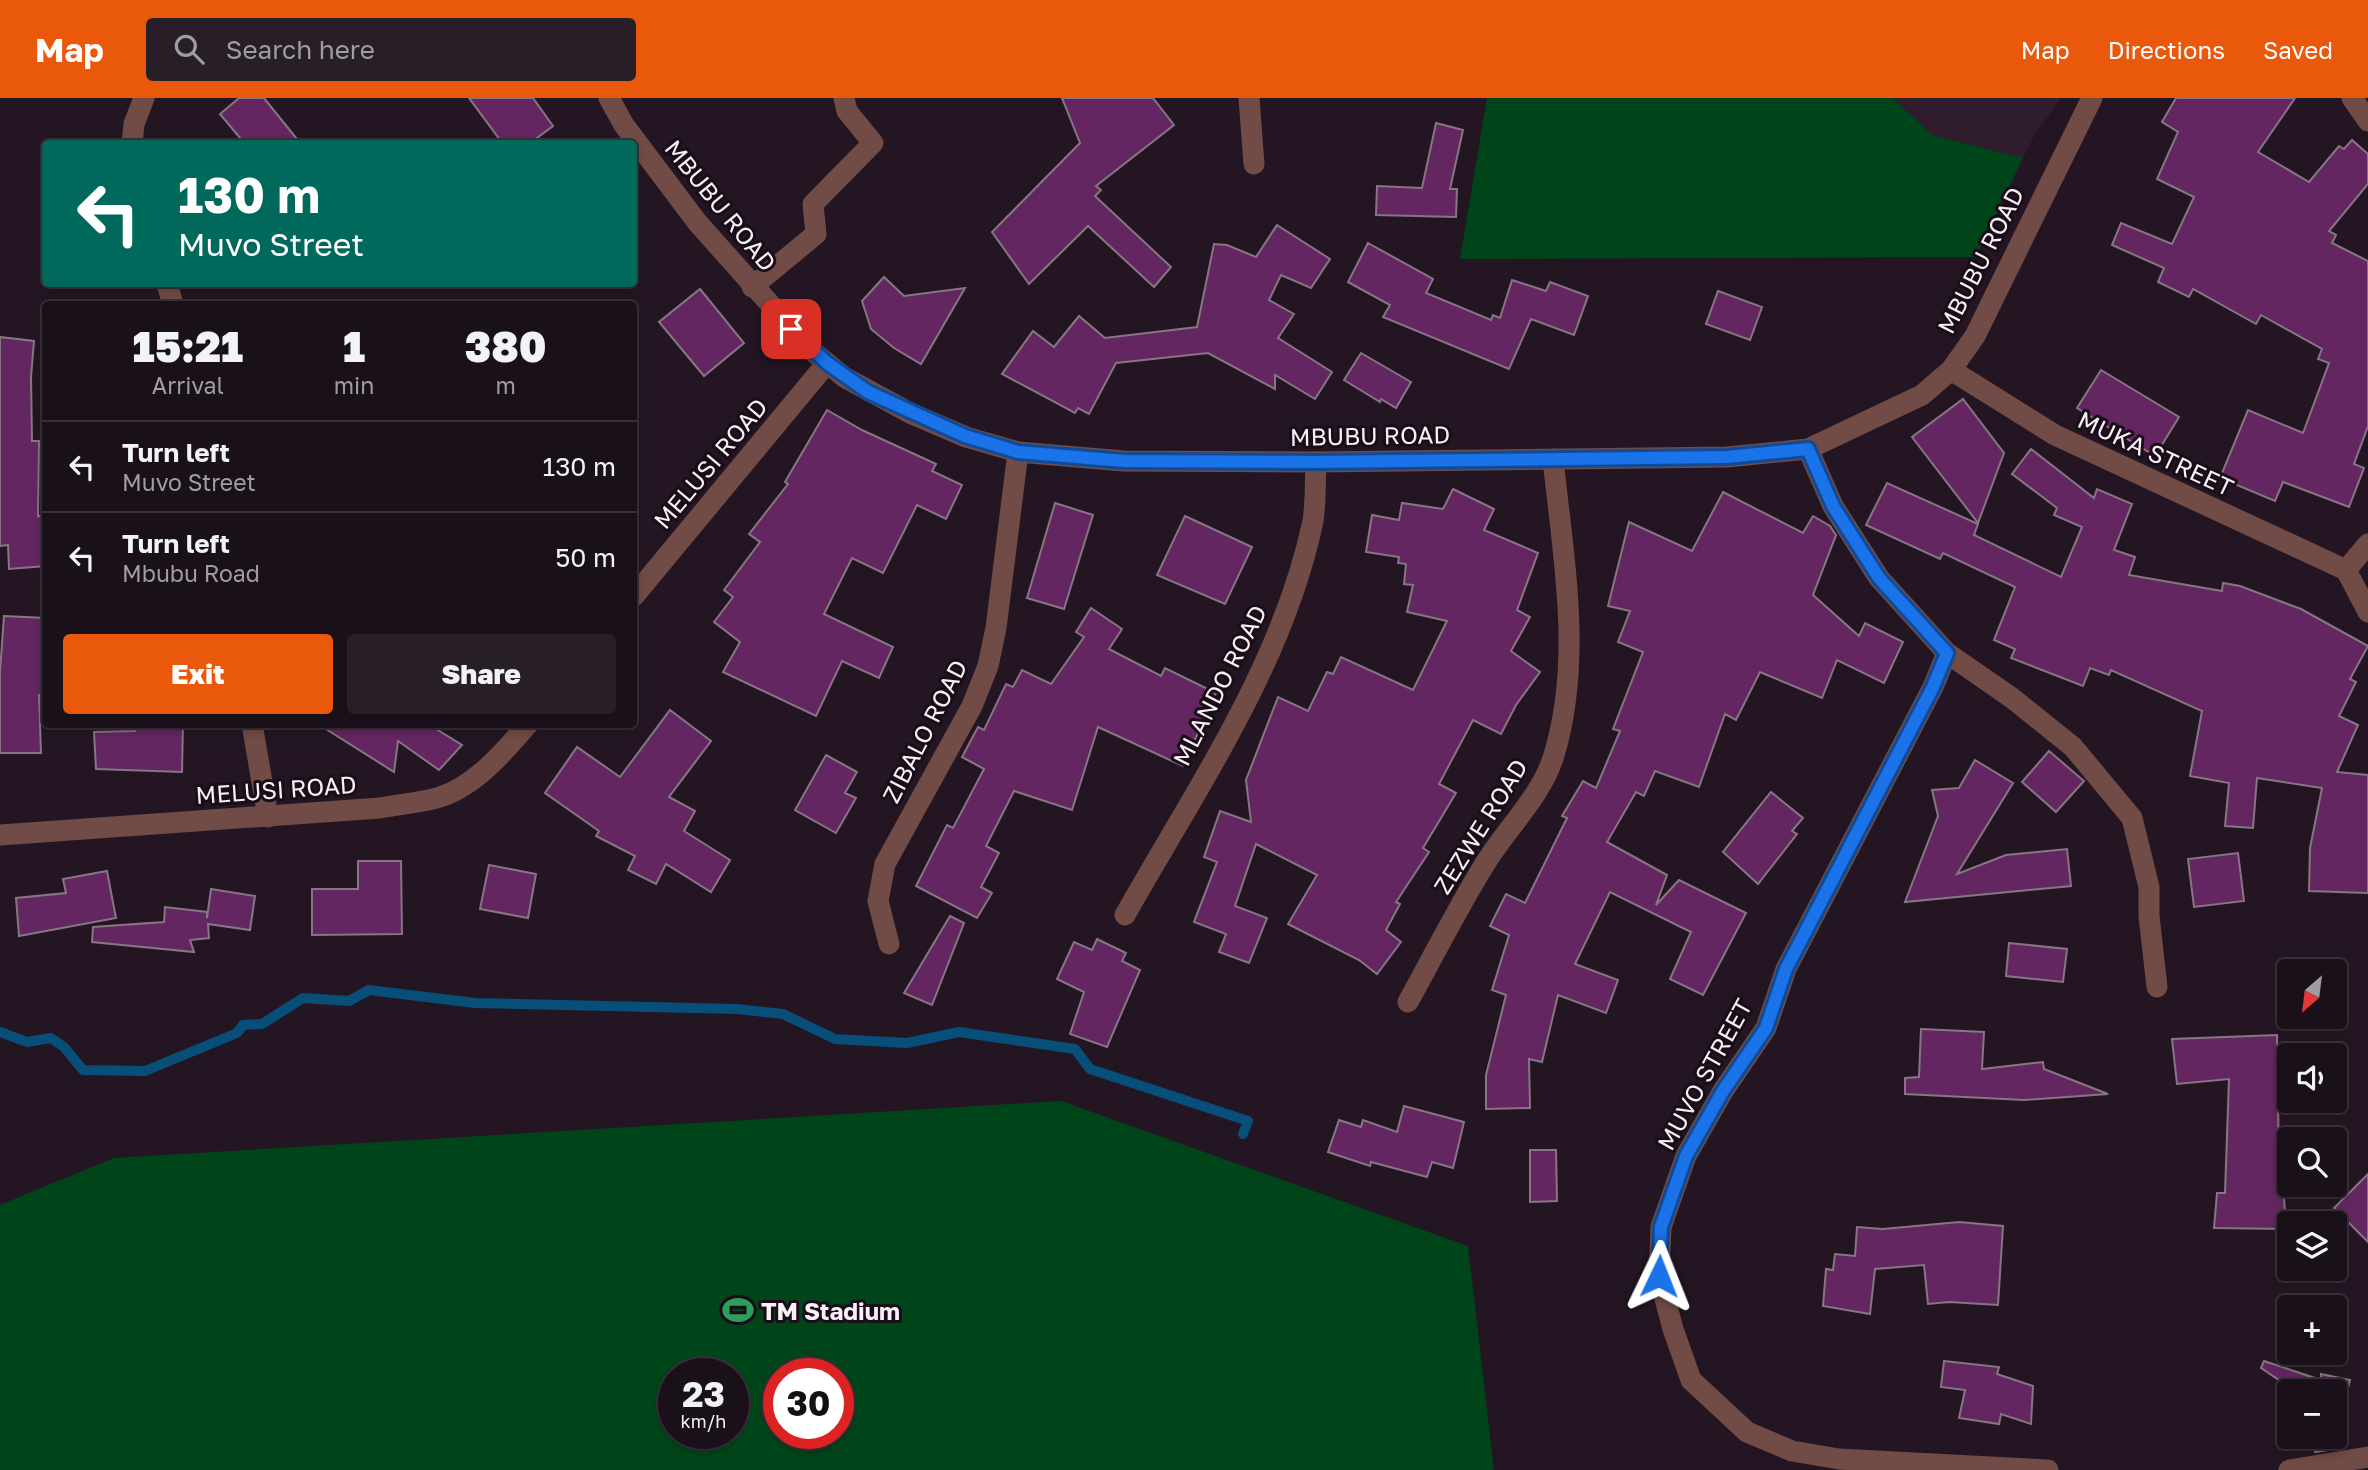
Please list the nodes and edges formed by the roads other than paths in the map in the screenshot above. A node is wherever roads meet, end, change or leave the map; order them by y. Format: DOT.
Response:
graph roads {
  1 [pos="144,98"];
  2 [pos="609,98"];
  3 [pos="844,98"];
  4 [pos="1249,98"];
  5 [pos="2092,98"];
  6 [pos="2352,98"];
  7 [pos="2368,121"];
  8 [pos="132,140"];
  9 [pos="635,140"];
  10 [pos="637,142"];
  11 [pos="1254,164"];
  12 [pos="752,286"];
  13 [pos="827,363"];
  14 [pos="1951,370"];
  15 [pos="1808,449"];
  16 [pos="1018,452"];
  17 [pos="1553,459"];
  18 [pos="1316,462"];
  19 [pos="2368,544"];
  20 [pos="2346,570"];
  21 [pos="637,592"];
  22 [pos="2368,612"];
  23 [pos="1947,653"];
  24 [pos="253,728"];
  25 [pos="525,728"];
  26 [pos="268,817"];
  27 [pos="0,835"];
  28 [pos="1125,915"];
  29 [pos="889,944"];
  30 [pos="2157,987"];
  31 [pos="1408,1002"];
  32 [pos="2368,1457"];
  33 [pos="2048,1470"];
  34 [pos="2289,1470"];
  1 -- 8 [label="street"];
  2 -- 9 [label="street, MBUBU ROAD"];
  3 -- 12 [label="street"];
  4 -- 11 [label="street"];
  5 -- 14 [label="street, MBUBU ROAD"];
  6 -- 7 [label="street"];
  10 -- 12 [label="street, MBUBU ROAD"];
  12 -- 13 [label="street, MBUBU ROAD"];
  13 -- 16 [label="street, MBUBU ROAD"];
  13 -- 21 [label="street, MELUSI ROAD"];
  14 -- 15 [label="street, MBUBU ROAD"];
  14 -- 20 [label="street, MUKA STREET"];
  15 -- 17 [label="street, MBUBU ROAD"];
  15 -- 23 [label="street"];
  16 -- 18 [label="street, MBUBU ROAD"];
  16 -- 29 [label="street, ZIBALO ROAD"];
  17 -- 18 [label="street, MBUBU ROAD"];
  17 -- 31 [label="street, ZEZWE ROAD"];
  18 -- 28 [label="street, MLANDO ROAD"];
  19 -- 20 [label="street"];
  20 -- 22 [label="street"];
  23 -- 30 [label="street"];
  23 -- 33 [label="street, MUVO STREET"];
  24 -- 26 [label="street"];
  25 -- 26 [label="street, MELUSI ROAD"];
  26 -- 27 [label="street, MELUSI ROAD"];
  32 -- 34 [label="street"];
}
